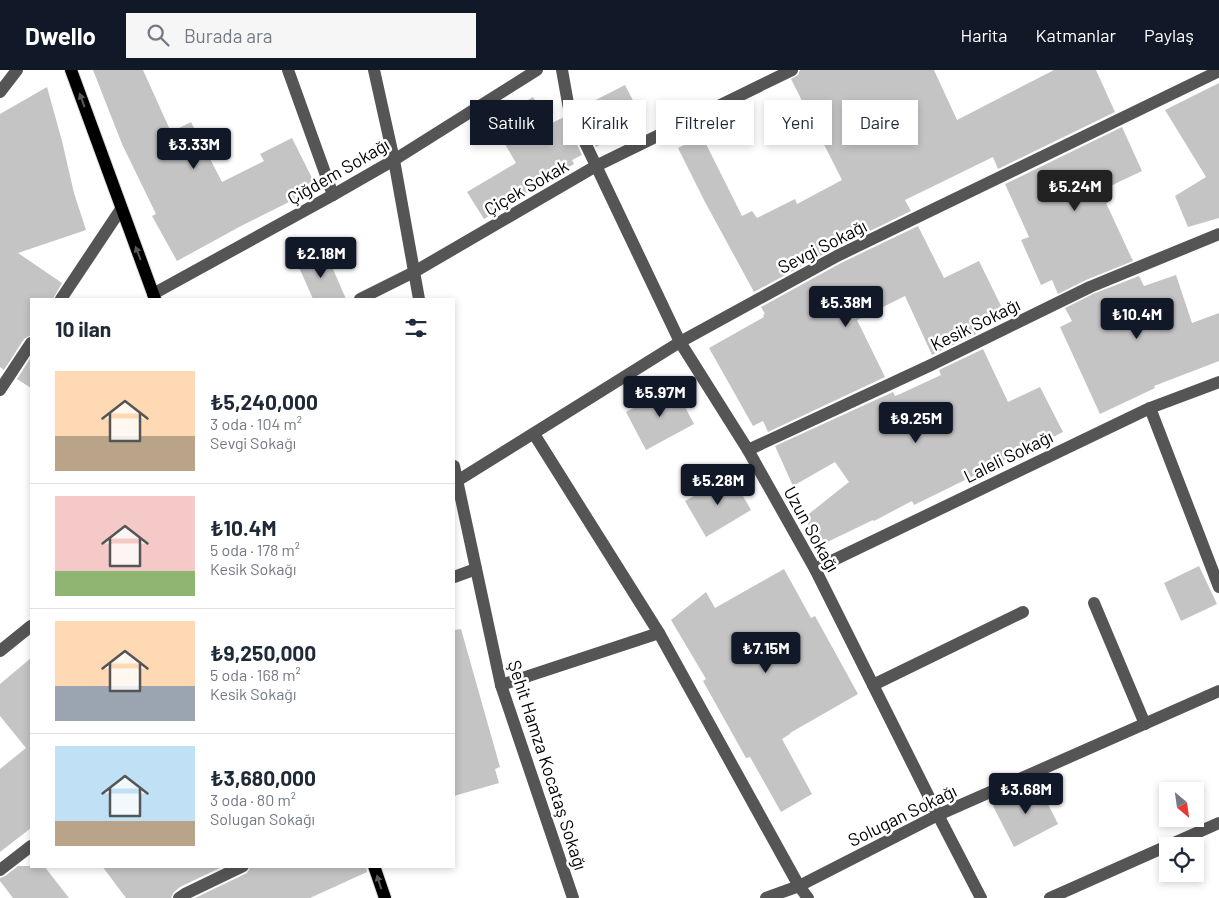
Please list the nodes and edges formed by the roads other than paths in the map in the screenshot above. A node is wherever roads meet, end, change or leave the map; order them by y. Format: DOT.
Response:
graph roads {
  1 [pos="17,70"];
  2 [pos="71,70"];
  3 [pos="288,70"];
  4 [pos="374,70"];
  5 [pos="537,70"];
  6 [pos="562,70"];
  7 [pos="792,70"];
  8 [pos="1219,71"];
  9 [pos="0,92"];
  10 [pos="394,160"];
  11 [pos="596,166"];
  12 [pos="333,195"];
  13 [pos="121,209"];
  14 [pos="1219,234"];
  15 [pos="414,272"];
  16 [pos="154,296"];
  17 [pos="62,298"];
  18 [pos="362,298"];
  19 [pos="420,298"];
  20 [pos="680,342"];
  21 [pos="30,345"];
  22 [pos="1219,382"];
  23 [pos="0,390"];
  24 [pos="1150,408"];
  25 [pos="534,434"];
  26 [pos="748,450"];
  27 [pos="455,471"];
  28 [pos="457,481"];
  29 [pos="476,569"];
  30 [pos="815,569"];
  31 [pos="455,577"];
  32 [pos="1219,587"];
  33 [pos="1094,603"];
  34 [pos="1023,612"];
  35 [pos="30,627"];
  36 [pos="659,633"];
  37 [pos="0,651"];
  38 [pos="873,685"];
  39 [pos="502,686"];
  40 [pos="1219,692"];
  41 [pos="1144,724"];
  42 [pos="938,816"];
  43 [pos="1219,823"];
  44 [pos="30,847"];
  45 [pos="239,868"];
  46 [pos="375,868"];
  47 [pos="0,870"];
  48 [pos="798,886"];
  49 [pos="179,898"];
  50 [pos="385,898"];
  51 [pos="573,898"];
  52 [pos="766,898"];
  53 [pos="808,898"];
  54 [pos="981,898"];
  55 [pos="1050,898"];
  1 -- 9 [label="street"];
  13 -- 2 [label="main road, one-way"];
  3 -- 12 [label="street"];
  4 -- 10 [label="street"];
  5 -- 10 [label="street, Çiğdem Sokağı"];
  6 -- 11 [label="street, Uzun Sokağı"];
  7 -- 11 [label="street, Çiçek Sokak"];
  8 -- 20 [label="street, Sevgi Sokağı"];
  10 -- 12 [label="street, Çiğdem Sokağı"];
  10 -- 15 [label="street"];
  11 -- 15 [label="street, Çiçek Sokak"];
  11 -- 20 [label="street, Uzun Sokağı"];
  12 -- 16 [label="street, Çiğdem Sokağı"];
  16 -- 13 [label="main road, one-way"];
  13 -- 17 [label="street"];
  14 -- 26 [label="street, Kesik Sokağı"];
  15 -- 18 [label="street, Çiçek Sokak"];
  15 -- 19 [label="street"];
  20 -- 25 [label="street, Sevgi Sokağı"];
  20 -- 26 [label="street, Uzun Sokağı"];
  21 -- 23 [label="street"];
  22 -- 24 [label="street, Laleli Sokağı"];
  24 -- 30 [label="street, Laleli Sokağı"];
  24 -- 32 [label="street"];
  25 -- 28 [label="street, Sevgi Sokağı"];
  25 -- 36 [label="street"];
  26 -- 30 [label="street, Uzun Sokağı"];
  27 -- 28 [label="street, Şehit Hamza Kocataş Sokağı"];
  28 -- 29 [label="street, Şehit Hamza Kocataş Sokağı"];
  29 -- 31 [label="street"];
  29 -- 39 [label="street, Şehit Hamza Kocataş Sokağı"];
  30 -- 38 [label="street, Uzun Sokağı"];
  33 -- 41 [label="street"];
  34 -- 38 [label="street"];
  35 -- 37 [label="street"];
  36 -- 39 [label="street"];
  36 -- 48 [label="street"];
  38 -- 42 [label="street, Uzun Sokağı"];
  39 -- 51 [label="street, Şehit Hamza Kocataş Sokağı"];
  40 -- 41 [label="street, Solugan Sokağı"];
  41 -- 42 [label="street, Solugan Sokağı"];
  42 -- 48 [label="street, Solugan Sokağı"];
  42 -- 54 [label="street, Uzun Sokağı"];
  43 -- 55 [label="street"];
  44 -- 47 [label="street"];
  45 -- 49 [label="street"];
  50 -- 46 [label="main road, one-way"];
  48 -- 52 [label="street, Solugan Sokağı"];
  48 -- 53 [label="street"];
}
